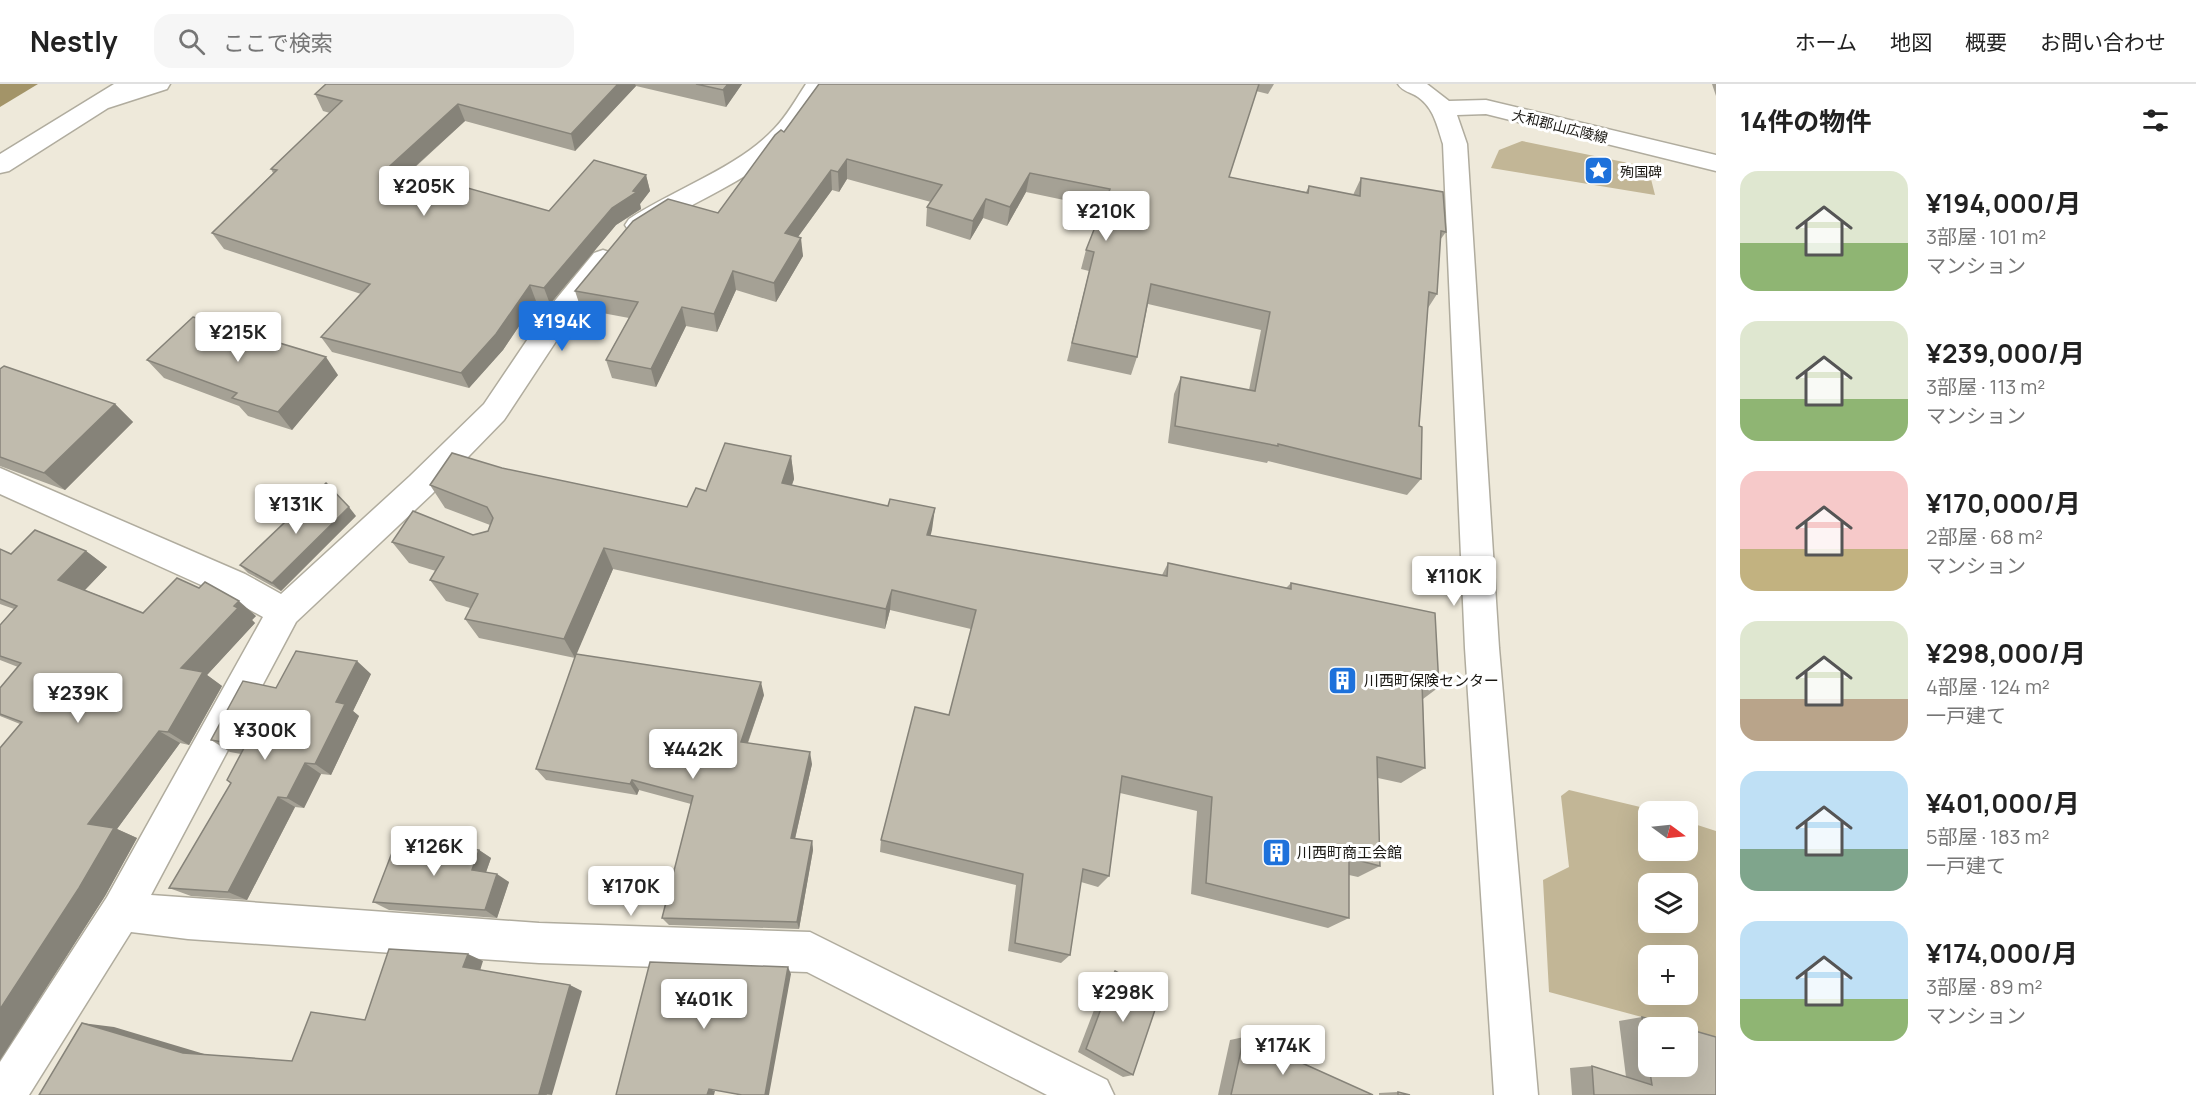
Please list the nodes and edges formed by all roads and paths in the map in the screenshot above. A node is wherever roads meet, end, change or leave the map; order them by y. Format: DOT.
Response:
graph roads {
  1 [pos="130,84"];
  2 [pos="159,84"];
  3 [pos="817,84"];
  4 [pos="1409,84"];
  5 [pos="94,107"];
  6 [pos="1443,108"];
  7 [pos="1716,163"];
  8 [pos="0,165"];
  9 [pos="0,480"];
  10 [pos="398,506"];
  11 [pos="428,518"];
  12 [pos="284,612"];
  13 [pos="121,911"];
  14 [pos="4,1095"];
  15 [pos="1092,1095"];
  16 [pos="1516,1095"];
  1 -- 5 [label="street"];
  2 -- 5 [label="street"];
  3 -- 10 [label="street"];
  4 -- 6 [label="street"];
  5 -- 8 [label="street"];
  6 -- 7 [label="street, 大和郡山広陵線"];
  6 -- 16 [label="street"];
  9 -- 12 [label="street"];
  10 -- 11 [label="street"];
  10 -- 12 [label="street"];
  12 -- 13 [label="street"];
  13 -- 14 [label="street"];
  13 -- 15 [label="street"];
}
